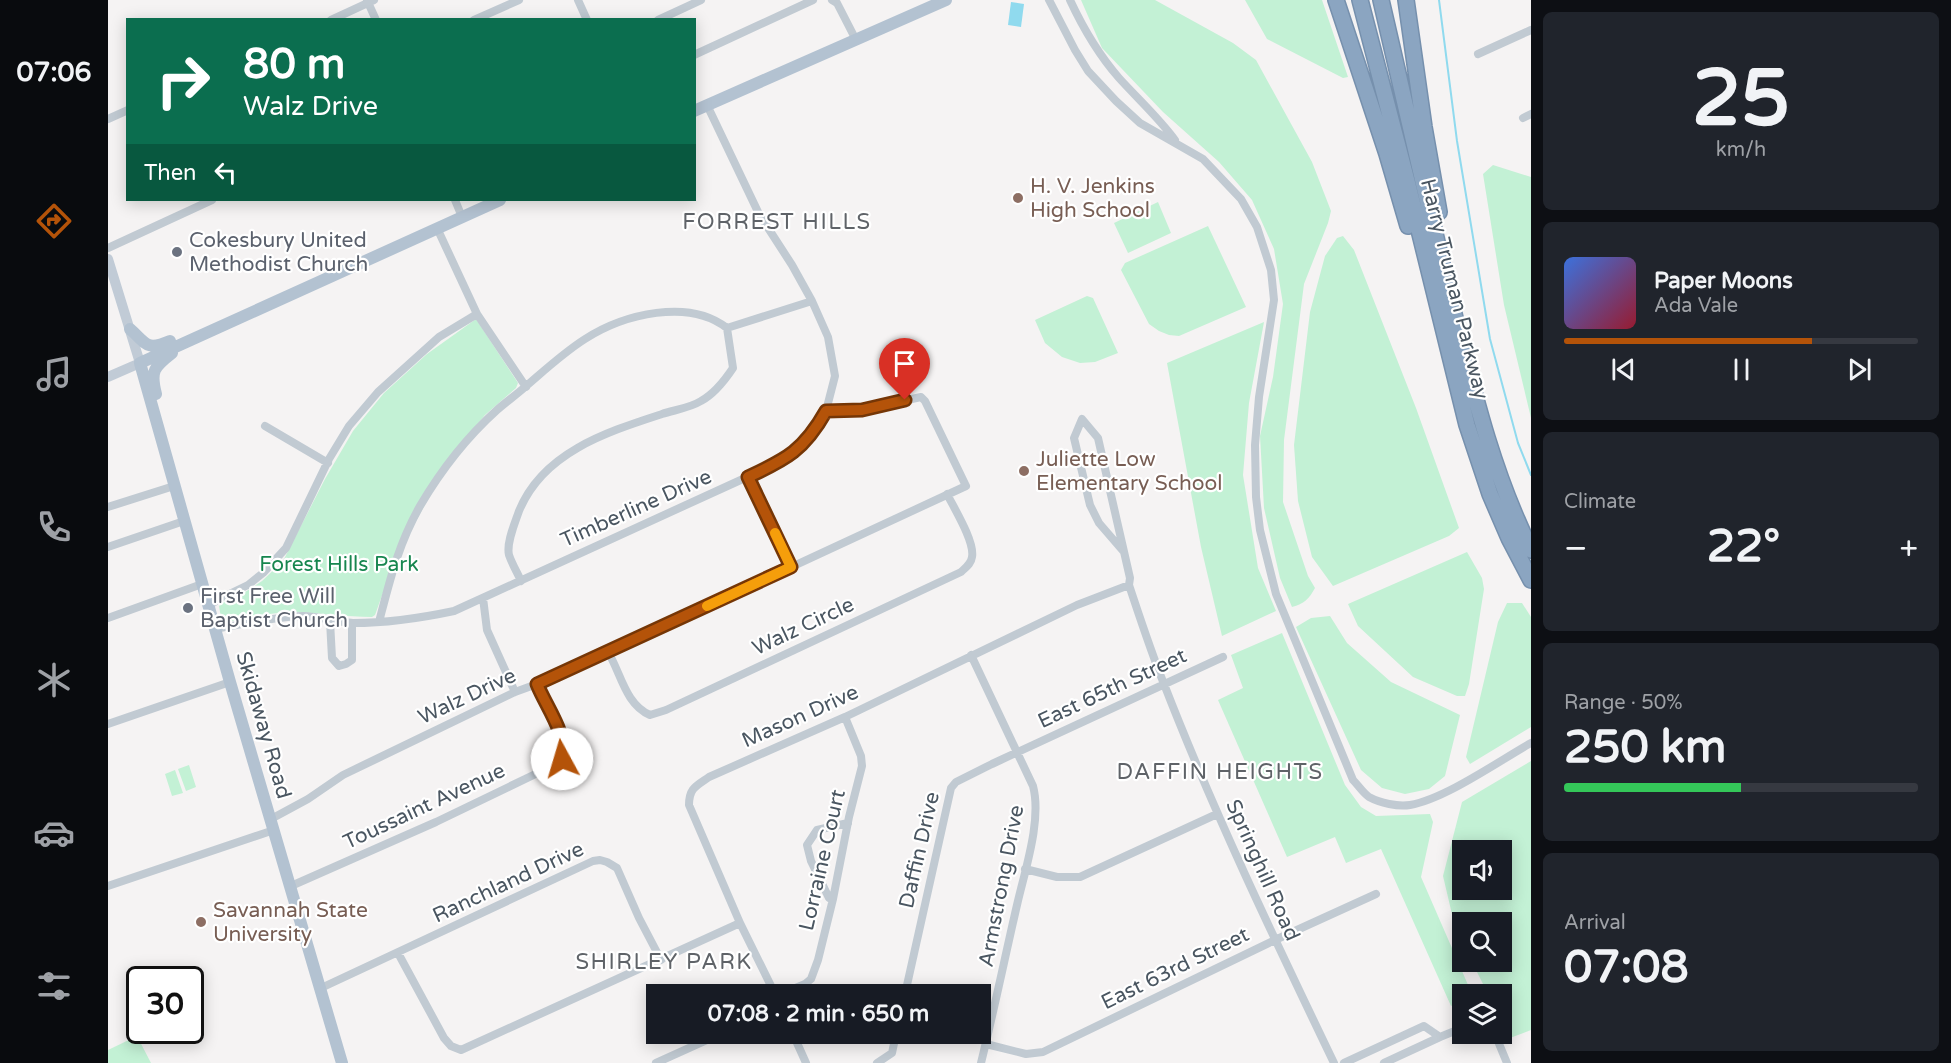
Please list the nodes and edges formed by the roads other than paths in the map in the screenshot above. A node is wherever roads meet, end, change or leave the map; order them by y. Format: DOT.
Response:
graph roads {
  1 [pos="519,0"];
  2 [pos="578,0"];
  3 [pos="701,0"];
  4 [pos="813,0"];
  5 [pos="832,0"];
  6 [pos="946,0"];
  7 [pos="1049,0"];
  8 [pos="1070,0"];
  9 [pos="1336,0"];
  10 [pos="1360,0"];
  11 [pos="1381,0"];
  12 [pos="1406,0"];
  13 [pos="370,1"];
  14 [pos="335,18"];
  15 [pos="375,18"];
  16 [pos="478,18"];
  17 [pos="585,18"];
  18 [pos="662,18"];
  19 [pos="1531,30"];
  20 [pos="856,40"];
  21 [pos="696,54"];
  22 [pos="1478,54"];
  23 [pos="707,105"];
  24 [pos="696,110"];
  25 [pos="126,112"];
  26 [pos="1531,114"];
  27 [pos="1523,118"];
  28 [pos="108,119"];
  29 [pos="1176,141"];
  30 [pos="210,201"];
  31 [pos="454,201"];
  32 [pos="498,201"];
  33 [pos="462,217"];
  34 [pos="437,228"];
  35 [pos="108,248"];
  36 [pos="108,259"];
  37 [pos="812,301"];
  38 [pos="477,314"];
  39 [pos="727,328"];
  40 [pos="129,329"];
  41 [pos="1459,334"];
  42 [pos="186,342"];
  43 [pos="140,363"];
  44 [pos="108,377"];
  45 [pos="526,387"];
  46 [pos="826,411"];
  47 [pos="265,426"];
  48 [pos="161,439"];
  49 [pos="328,463"];
  50 [pos="748,477"];
  51 [pos="174,486"];
  52 [pos="947,494"];
  53 [pos="1490,494"];
  54 [pos="108,507"];
  55 [pos="184,521"];
  56 [pos="108,547"];
  57 [pos="1531,550"];
  58 [pos="1124,552"];
  59 [pos="791,567"];
  60 [pos="521,580"];
  61 [pos="1531,580"];
  62 [pos="202,584"];
  63 [pos="1129,585"];
  64 [pos="483,598"];
  65 [pos="210,606"];
  66 [pos="108,618"];
  67 [pos="330,621"];
  68 [pos="379,622"];
  69 [pos="352,623"];
  70 [pos="215,629"];
  71 [pos="608,652"];
  72 [pos="971,655"];
  73 [pos="1222,657"];
  74 [pos="230,682"];
  75 [pos="537,684"];
  76 [pos="1164,684"];
  77 [pos="514,692"];
  78 [pos="845,717"];
  79 [pos="108,724"];
  80 [pos="1531,743"];
  81 [pos="1018,752"];
  82 [pos="1217,814"];
  83 [pos="848,824"];
  84 [pos="273,825"];
  85 [pos="1025,869"];
  86 [pos="108,886"];
  87 [pos="291,886"];
  88 [pos="1376,894"];
  89 [pos="833,899"];
  90 [pos="740,922"];
  91 [pos="1275,940"];
  92 [pos="398,953"];
  93 [pos="661,960"];
  94 [pos="770,984"];
  95 [pos="805,984"];
  96 [pos="907,984"];
  97 [pos="321,988"];
  98 [pos="991,1022"];
  99 [pos="1452,1032"];
  100 [pos="1440,1037"];
  101 [pos="698,1044"];
  102 [pos="797,1044"];
  103 [pos="894,1044"];
  104 [pos="986,1044"];
  105 [pos="1499,1044"];
  106 [pos="1353,1061"];
  107 [pos="342,1063"];
  108 [pos="656,1063"];
  109 [pos="806,1063"];
  110 [pos="877,1063"];
  111 [pos="981,1063"];
  112 [pos="1334,1063"];
  113 [pos="1344,1063"];
  114 [pos="1384,1063"];
  115 [pos="1507,1063"];
  1 -- 16 [label="street"];
  2 -- 17 [label="street"];
  3 -- 18 [label="street"];
  4 -- 21 [label="street"];
  5 -- 20 [label="street"];
  6 -- 20 [label="main road"];
  7 -- 29 [label="street"];
  8 -- 29 [label="street"];
  9 -- 53 [label="highway"];
  10 -- 53 [label="highway, Harry Truman Parkway"];
  11 -- 41 [label="highway, Harry Truman Parkway"];
  12 -- 41 [label="highway"];
  13 -- 14 [label="street"];
  13 -- 15 [label="street"];
  19 -- 22 [label="street"];
  20 -- 23 [label="main road"];
  23 -- 24 [label="main road"];
  23 -- 37 [label="street, Timberline Drive"];
  25 -- 28 [label="street"];
  26 -- 27 [label="street"];
  29 -- 80 [label="street"];
  30 -- 35 [label="street"];
  31 -- 33 [label="street"];
  32 -- 33 [label="main road"];
  33 -- 34 [label="main road"];
  34 -- 38 [label="street"];
  34 -- 42 [label="main road"];
  36 -- 40 [label="main road, Skidaway Road"];
  37 -- 39 [label="street"];
  37 -- 46 [label="street, Timberline Drive"];
  38 -- 45 [label="street"];
  38 -- 49 [label="street"];
  39 -- 45 [label="street"];
  39 -- 60 [label="street"];
  40 -- 42 [label="main road"];
  40 -- 43 [label="main road, Skidaway Road"];
  41 -- 57 [label="highway, Harry Truman Parkway"];
  42 -- 43 [label="main road"];
  42 -- 48 [label="main road"];
  43 -- 44 [label="main road"];
  43 -- 48 [label="main road, Skidaway Road"];
  45 -- 68 [label="street"];
  46 -- 50 [label="street, Timberline Drive"];
  46 -- 52 [label="street, Walz Drive"];
  47 -- 49 [label="street"];
  48 -- 51 [label="main road, Skidaway Road"];
  49 -- 65 [label="street"];
  50 -- 59 [label="street"];
  50 -- 60 [label="street, Timberline Drive"];
  51 -- 54 [label="street"];
  51 -- 55 [label="main road, Skidaway Road"];
  52 -- 59 [label="street, Walz Drive"];
  52 -- 71 [label="street, Walz Circle"];
  53 -- 61 [label="highway, Harry Truman Parkway"];
  55 -- 56 [label="street"];
  55 -- 62 [label="main road, Skidaway Road"];
  58 -- 58 [label="street, Springhill Road"];
  58 -- 63 [label="street, Springhill Road"];
  59 -- 71 [label="street, Walz Drive"];
  60 -- 64 [label="street, Timberline Drive"];
  62 -- 65 [label="main road, Skidaway Road"];
  62 -- 66 [label="street"];
  63 -- 72 [label="street, Mason Drive"];
  63 -- 76 [label="street, Springhill Road"];
  64 -- 68 [label="street, Timberline Drive"];
  64 -- 77 [label="street"];
  65 -- 70 [label="main road, Skidaway Road"];
  67 -- 69 [label="street, Timberline Drive"];
  67 -- 69 [label="street"];
  67 -- 70 [label="street, Timberline Drive"];
  68 -- 69 [label="street, Timberline Drive"];
  70 -- 74 [label="main road, Skidaway Road"];
  71 -- 75 [label="street, Walz Drive"];
  72 -- 78 [label="street, Mason Drive"];
  72 -- 81 [label="street, Armstrong Drive"];
  73 -- 76 [label="street, East 65th Street"];
  74 -- 79 [label="street"];
  74 -- 84 [label="main road, Skidaway Road"];
  75 -- 77 [label="street, Walz Drive"];
  75 -- 87 [label="street, Toussaint Avenue"];
  76 -- 81 [label="street, East 65th Street"];
  76 -- 82 [label="street, Springhill Road"];
  77 -- 84 [label="street, Walz Drive"];
  78 -- 83 [label="street, Lorraine Court"];
  78 -- 90 [label="street, Mason Drive"];
  81 -- 85 [label="street, Armstrong Drive"];
  81 -- 96 [label="street, Daffin Drive"];
  82 -- 85 [label="street"];
  82 -- 91 [label="street, Springhill Road"];
  83 -- 89 [label="street, Lorraine Court"];
  83 -- 89 [label="street"];
  84 -- 86 [label="street, Walz Drive"];
  84 -- 87 [label="main road, Skidaway Road"];
  85 -- 98 [label="street, Armstrong Drive"];
  87 -- 97 [label="main road, Skidaway Road"];
  88 -- 91 [label="street, East 63rd Street"];
  89 -- 95 [label="street, Lorraine Court"];
  90 -- 93 [label="street"];
  90 -- 94 [label="street, Mason Drive"];
  91 -- 104 [label="street, East 63rd Street"];
  91 -- 112 [label="street, Springhill Road"];
  92 -- 93 [label="street"];
  92 -- 93 [label="street, Ranchland Drive"];
  92 -- 97 [label="street, Ranchland Drive"];
  97 -- 107 [label="main road, Skidaway Road"];
  99 -- 100 [label="street"];
  100 -- 106 [label="street"];
  100 -- 114 [label="street"];
  101 -- 108 [label="street"];
  102 -- 109 [label="street"];
  103 -- 110 [label="street"];
  104 -- 111 [label="street, Armstrong Drive"];
  105 -- 115 [label="street"];
  106 -- 113 [label="street"];
}
